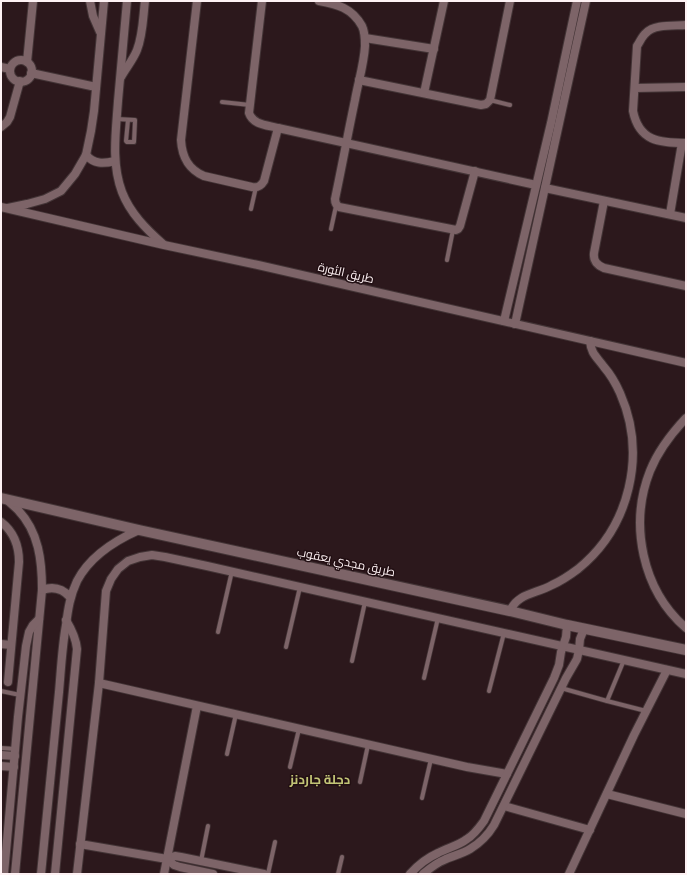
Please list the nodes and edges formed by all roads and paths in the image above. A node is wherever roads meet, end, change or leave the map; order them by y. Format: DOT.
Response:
graph roads {
  1 [pos="33,1"];
  2 [pos="90,1"];
  3 [pos="104,1"];
  4 [pos="127,1"];
  5 [pos="145,1"];
  6 [pos="197,1"];
  7 [pos="262,1"];
  8 [pos="319,1"];
  9 [pos="444,1"];
  10 [pos="510,1"];
  11 [pos="577,1"];
  12 [pos="586,1"];
  13 [pos="328,2"];
  14 [pos="686,25"];
  15 [pos="101,33"];
  16 [pos="365,38"];
  17 [pos="434,49"];
  18 [pos="27,62"];
  19 [pos="1,67"];
  20 [pos="10,69"];
  21 [pos="31,73"];
  22 [pos="120,80"];
  23 [pos="359,80"];
  24 [pos="20,81"];
  25 [pos="686,86"];
  26 [pos="96,87"];
  27 [pos="635,88"];
  28 [pos="424,93"];
  29 [pos="490,100"];
  30 [pos="222,102"];
  31 [pos="250,105"];
  32 [pos="510,105"];
  33 [pos="117,119"];
  34 [pos="128,120"];
  35 [pos="1,127"];
  36 [pos="278,128"];
  37 [pos="347,143"];
  38 [pos="684,143"];
  39 [pos="86,155"];
  40 [pos="115,161"];
  41 [pos="476,171"];
  42 [pos="536,185"];
  43 [pos="256,187"];
  44 [pos="545,188"];
  45 [pos="604,201"];
  46 [pos="336,205"];
  47 [pos="3,208"];
  48 [pos="251,209"];
  49 [pos="670,214"];
  50 [pos="686,218"];
  51 [pos="331,229"];
  52 [pos="454,230"];
  53 [pos="164,245"];
  54 [pos="447,260"];
  55 [pos="686,286"];
  56 [pos="504,322"];
  57 [pos="515,324"];
  58 [pos="590,341"];
  59 [pos="686,363"];
  60 [pos="686,418"];
  61 [pos="3,498"];
  62 [pos="1,522"];
  63 [pos="139,530"];
  64 [pos="232,572"];
  65 [pos="300,587"];
  66 [pos="42,590"];
  67 [pos="70,596"];
  68 [pos="365,601"];
  69 [pos="510,611"];
  70 [pos="438,618"];
  71 [pos="40,619"];
  72 [pos="66,620"];
  73 [pos="567,625"];
  74 [pos="686,628"];
  75 [pos="584,629"];
  76 [pos="218,632"];
  77 [pos="504,632"];
  78 [pos="1,644"];
  79 [pos="11,645"];
  80 [pos="563,646"];
  81 [pos="286,647"];
  82 [pos="579,650"];
  83 [pos="686,650"];
  84 [pos="624,660"];
  85 [pos="352,661"];
  86 [pos="667,670"];
  87 [pos="686,674"];
  88 [pos="424,678"];
  89 [pos="8,682"];
  90 [pos="98,684"];
  91 [pos="561,688"];
  92 [pos="489,691"];
  93 [pos="1,692"];
  94 [pos="21,695"];
  95 [pos="607,701"];
  96 [pos="197,706"];
  97 [pos="647,711"];
  98 [pos="236,714"];
  99 [pos="299,728"];
  100 [pos="368,744"];
  101 [pos="1,748"];
  102 [pos="15,753"];
  103 [pos="227,754"];
  104 [pos="1,755"];
  105 [pos="431,758"];
  106 [pos="1,766"];
  107 [pos="14,767"];
  108 [pos="290,767"];
  109 [pos="507,774"];
  110 [pos="360,782"];
  111 [pos="607,794"];
  112 [pos="422,798"];
  113 [pos="504,806"];
  114 [pos="686,814"];
  115 [pos="484,821"];
  116 [pos="494,825"];
  117 [pos="208,826"];
  118 [pos="590,830"];
  119 [pos="8,836"];
  120 [pos="18,837"];
  121 [pos="275,842"];
  122 [pos="80,844"];
  123 [pos="342,857"];
  124 [pos="167,859"];
  125 [pos="201,861"];
  126 [pos="208,873"];
  127 [pos="4,874"];
  128 [pos="15,874"];
  129 [pos="42,874"];
  130 [pos="55,874"];
  131 [pos="76,874"];
  132 [pos="164,874"];
  133 [pos="264,874"];
  134 [pos="268,874"];
  135 [pos="338,874"];
  136 [pos="410,874"];
  137 [pos="423,874"];
  138 [pos="569,874"];
  1 -- 18 [label="street"];
  2 -- 15 [label="street"];
  3 -- 15 [label="street"];
  4 -- 22 [label="street"];
  5 -- 22 [label="street"];
  6 -- 43 [label="street"];
  7 -- 31 [label="street"];
  8 -- 13 [label="street"];
  9 -- 17 [label="street"];
  10 -- 29 [label="street"];
  11 -- 42 [label="street"];
  12 -- 44 [label="street"];
  13 -- 16 [label="street"];
  14 -- 27 [label="street"];
  15 -- 26 [label="street"];
  16 -- 17 [label="street"];
  16 -- 23 [label="street"];
  17 -- 28 [label="street"];
  18 -- 20 [label="street"];
  18 -- 21 [label="street"];
  19 -- 20 [label="street"];
  20 -- 24 [label="street"];
  21 -- 24 [label="street"];
  21 -- 26 [label="street"];
  22 -- 33 [label="street"];
  23 -- 28 [label="street"];
  23 -- 37 [label="street"];
  24 -- 35 [label="street"];
  25 -- 27 [label="street"];
  26 -- 39 [label="street"];
  27 -- 38 [label="street"];
  28 -- 29 [label="street"];
  29 -- 32 [label="lane"];
  30 -- 31 [label="lane"];
  31 -- 36 [label="street"];
  33 -- 34 [label="lane"];
  33 -- 40 [label="street"];
  34 -- 34 [label="lane"];
  36 -- 37 [label="street"];
  36 -- 43 [label="street"];
  37 -- 41 [label="street"];
  37 -- 46 [label="street"];
  38 -- 49 [label="street"];
  39 -- 40 [label="street"];
  39 -- 47 [label="street"];
  40 -- 53 [label="street"];
  41 -- 42 [label="street"];
  41 -- 52 [label="street"];
  42 -- 56 [label="street"];
  43 -- 48 [label="lane"];
  44 -- 45 [label="street"];
  44 -- 57 [label="street"];
  45 -- 49 [label="street"];
  45 -- 55 [label="street"];
  46 -- 51 [label="lane"];
  46 -- 52 [label="street"];
  47 -- 53 [label="street, طريق الثورة"];
  49 -- 50 [label="street"];
  52 -- 54 [label="lane"];
  53 -- 56 [label="street, طريق الثورة"];
  56 -- 57 [label="street, طريق الثورة"];
  57 -- 58 [label="street, طريق الثورة"];
  58 -- 59 [label="street, طريق الثورة"];
  58 -- 69 [label="street"];
  60 -- 74 [label="street"];
  61 -- 63 [label="street, طريق مجدي يعقوب"];
  61 -- 66 [label="street"];
  62 -- 79 [label="street"];
  63 -- 67 [label="street"];
  63 -- 69 [label="street, طريق مجدي يعقوب"];
  64 -- 65 [label="street"];
  64 -- 76 [label="lane"];
  64 -- 90 [label="street"];
  65 -- 68 [label="street"];
  65 -- 81 [label="lane"];
  66 -- 67 [label="street"];
  66 -- 71 [label="street"];
  67 -- 72 [label="street"];
  68 -- 70 [label="street"];
  68 -- 85 [label="lane"];
  69 -- 73 [label="street, طريق مجدي يعقوب"];
  70 -- 77 [label="street"];
  70 -- 88 [label="lane"];
  71 -- 94 [label="street"];
  71 -- 120 [label="street"];
  72 -- 129 [label="street"];
  72 -- 130 [label="street"];
  73 -- 75 [label="street, طريق مجدي يعقوب"];
  73 -- 80 [label="street"];
  75 -- 82 [label="street"];
  75 -- 83 [label="street, طريق مجدي يعقوب"];
  77 -- 80 [label="street"];
  77 -- 92 [label="lane"];
  78 -- 79 [label="street"];
  79 -- 89 [label="street"];
  80 -- 82 [label="street"];
  80 -- 109 [label="street"];
  82 -- 84 [label="street"];
  82 -- 91 [label="street"];
  84 -- 86 [label="street"];
  84 -- 95 [label="lane"];
  86 -- 87 [label="street"];
  86 -- 97 [label="street"];
  90 -- 96 [label="street"];
  90 -- 122 [label="street"];
  91 -- 95 [label="lane"];
  91 -- 113 [label="street"];
  93 -- 94 [label="lane"];
  94 -- 102 [label="street"];
  95 -- 97 [label="lane"];
  96 -- 98 [label="street"];
  96 -- 124 [label="street"];
  97 -- 111 [label="street"];
  98 -- 99 [label="street"];
  98 -- 103 [label="lane"];
  99 -- 100 [label="street"];
  99 -- 108 [label="lane"];
  100 -- 105 [label="street"];
  100 -- 110 [label="lane"];
  101 -- 102 [label="lane"];
  102 -- 104 [label="street"];
  102 -- 107 [label="street"];
  105 -- 109 [label="street"];
  105 -- 112 [label="lane"];
  106 -- 107 [label="street"];
  107 -- 119 [label="street"];
  109 -- 115 [label="street"];
  111 -- 114 [label="street"];
  111 -- 118 [label="street"];
  113 -- 116 [label="street"];
  113 -- 118 [label="street"];
  115 -- 116 [label="street"];
  115 -- 136 [label="street"];
  116 -- 137 [label="street"];
  117 -- 125 [label="lane"];
  118 -- 138 [label="street"];
  119 -- 120 [label="street"];
  119 -- 127 [label="street"];
  120 -- 128 [label="street"];
  121 -- 134 [label="lane"];
  122 -- 124 [label="street"];
  122 -- 131 [label="street"];
  123 -- 135 [label="lane"];
  124 -- 125 [label="street"];
  124 -- 126 [label="street"];
  124 -- 132 [label="street"];
  125 -- 133 [label="street"];
}
